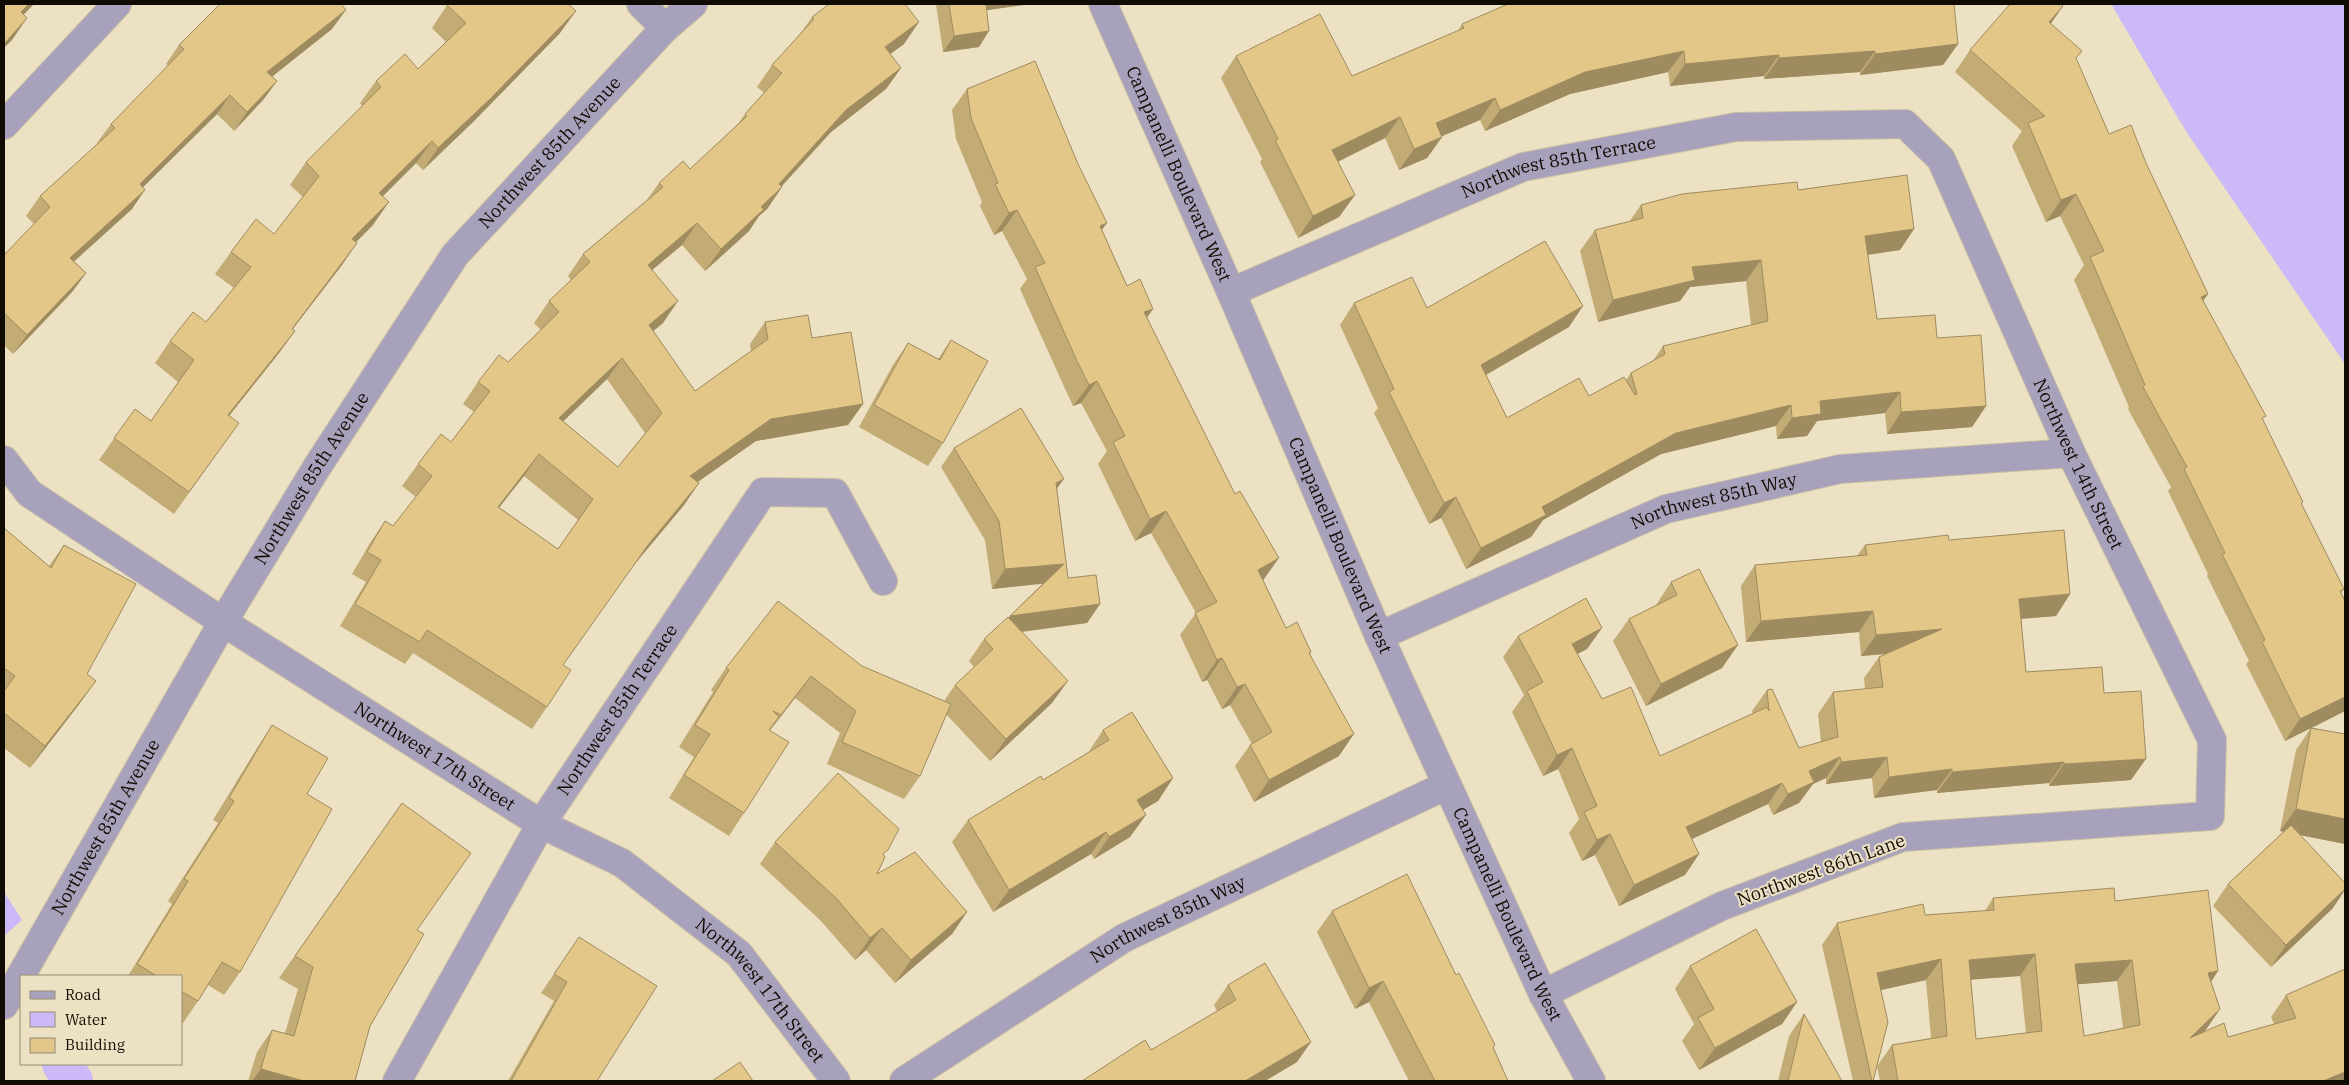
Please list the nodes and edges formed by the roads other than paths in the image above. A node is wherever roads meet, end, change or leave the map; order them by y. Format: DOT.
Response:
graph roads {
  1 [pos="117,4"];
  2 [pos="641,4"];
  3 [pos="693,4"];
  4 [pos="1103,4"];
  5 [pos="665,28"];
  6 [pos="1905,124"];
  7 [pos="4,126"];
  8 [pos="1231,292"];
  9 [pos="2071,453"];
  10 [pos="4,460"];
  11 [pos="883,581"];
  12 [pos="223,622"];
  13 [pos="1379,636"];
  14 [pos="1448,785"];
  15 [pos="2210,816"];
  16 [pos="541,824"];
  17 [pos="22,975"];
  18 [pos="20,978"];
  19 [pos="1543,994"];
  20 [pos="4,1006"];
  21 [pos="397,1081"];
  22 [pos="836,1081"];
  23 [pos="904,1081"];
  24 [pos="1590,1081"];
  1 -- 7 [label="street"];
  2 -- 5 [label="street"];
  3 -- 5 [label="street, Northwest 85th Avenue"];
  4 -- 8 [label="street, Campanelli Boulevard West"];
  5 -- 12 [label="street, Northwest 85th Avenue"];
  6 -- 8 [label="street, Northwest 85th Terrace"];
  6 -- 9 [label="street, Northwest 14th Street"];
  8 -- 13 [label="street, Campanelli Boulevard West"];
  9 -- 13 [label="street, Northwest 85th Way"];
  9 -- 15 [label="street, Northwest 14th Street"];
  10 -- 12 [label="street, Northwest 17th Street"];
  11 -- 16 [label="street, Northwest 85th Terrace"];
  12 -- 16 [label="street, Northwest 17th Street"];
  12 -- 17 [label="street, Northwest 85th Avenue"];
  13 -- 14 [label="street, Campanelli Boulevard West"];
  14 -- 19 [label="street, Campanelli Boulevard West"];
  14 -- 23 [label="street, Northwest 85th Way"];
  15 -- 19 [label="street, Northwest 86th Lane"];
  16 -- 21 [label="street, Northwest 85th Terrace"];
  16 -- 22 [label="street, Northwest 17th Street"];
  18 -- 20 [label="street, Northwest 85th Avenue"];
  19 -- 24 [label="street, Campanelli Boulevard West"];
}
